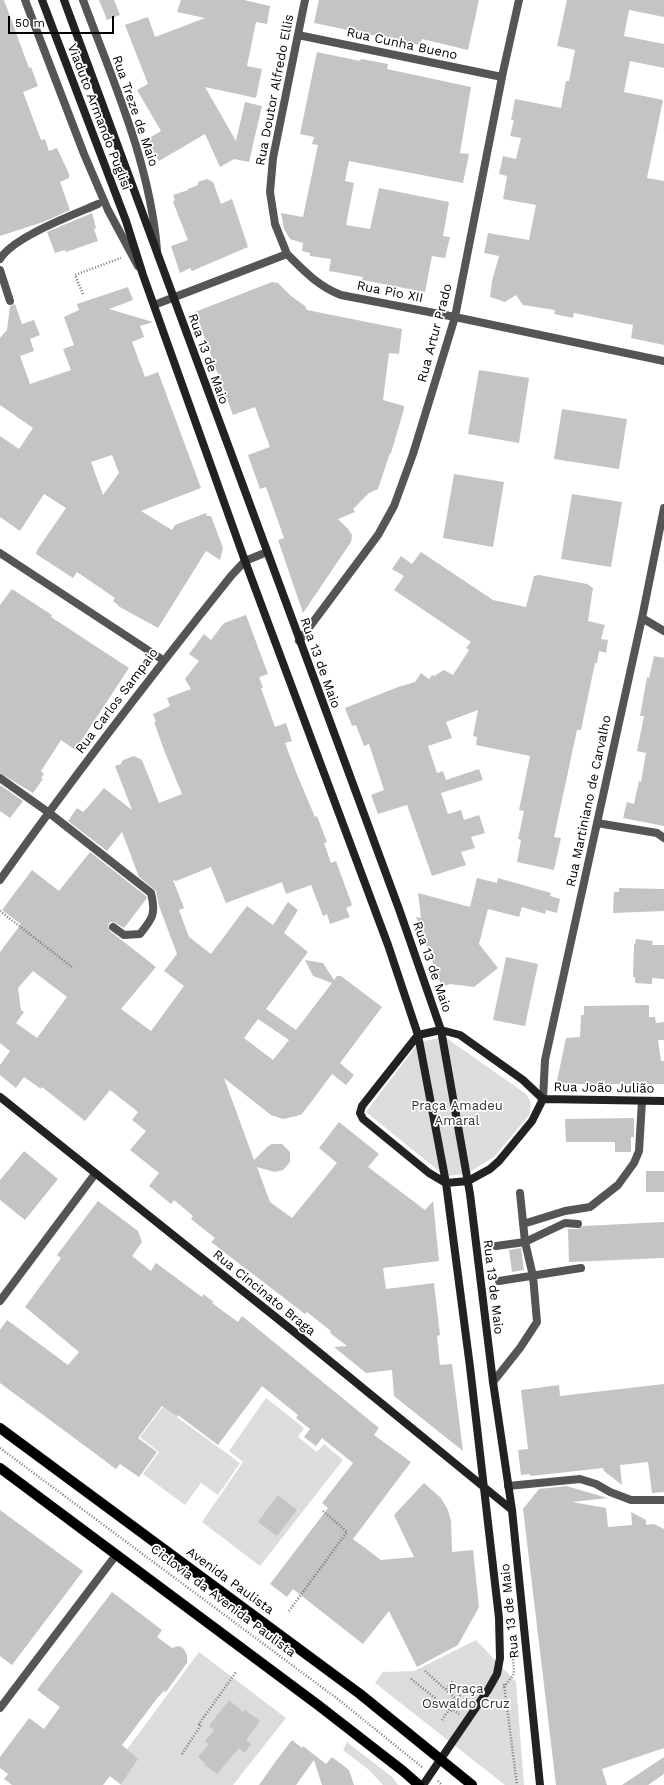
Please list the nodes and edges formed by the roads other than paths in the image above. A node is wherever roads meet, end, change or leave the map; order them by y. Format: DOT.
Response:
graph roads {
  1 [pos="25,0"];
  2 [pos="42,0"];
  3 [pos="64,0"];
  4 [pos="83,0"];
  5 [pos="305,0"];
  6 [pos="519,0"];
  7 [pos="298,35"];
  8 [pos="502,77"];
  9 [pos="136,198"];
  10 [pos="98,204"];
  11 [pos="126,221"];
  12 [pos="287,254"];
  13 [pos="158,256"];
  14 [pos="0,259"];
  15 [pos="0,270"];
  16 [pos="143,275"];
  17 [pos="173,298"];
  18 [pos="10,301"];
  19 [pos="154,305"];
  20 [pos="455,317"];
  21 [pos="664,362"];
  22 [pos="664,508"];
  23 [pos="267,552"];
  24 [pos="0,553"];
  25 [pos="245,561"];
  26 [pos="642,618"];
  27 [pos="664,631"];
  28 [pos="299,641"];
  29 [pos="163,660"];
  30 [pos="0,778"];
  31 [pos="48,812"];
  32 [pos="597,823"];
  33 [pos="664,838"];
  34 [pos="0,880"];
  35 [pos="113,927"];
  36 [pos="441,1030"];
  37 [pos="418,1035"];
  38 [pos="0,1096"];
  39 [pos="543,1099"];
  40 [pos="642,1101"];
  41 [pos="664,1101"];
  42 [pos="95,1174"];
  43 [pos="468,1181"];
  44 [pos="446,1184"];
  45 [pos="520,1193"];
  46 [pos="565,1211"];
  47 [pos="565,1223"];
  48 [pos="523,1224"];
  49 [pos="578,1224"];
  50 [pos="525,1242"];
  51 [pos="496,1246"];
  52 [pos="582,1268"];
  53 [pos="533,1276"];
  54 [pos="499,1281"];
  55 [pos="0,1301"];
  56 [pos="493,1382"];
  57 [pos="0,1428"];
  58 [pos="0,1468"];
  59 [pos="484,1486"];
  60 [pos="508,1486"];
  61 [pos="664,1500"];
  62 [pos="512,1510"];
  63 [pos="116,1555"];
  64 [pos="0,1708"];
  65 [pos="440,1759"];
  66 [pos="419,1785"];
  67 [pos="423,1785"];
  68 [pos="472,1785"];
  69 [pos="540,1785"];
  1 -- 16 [label="street"];
  2 -- 11 [label="main road, Viaduto Armando Puglisi"];
  3 -- 9 [label="main road, Viaduto Armando Puglisi"];
  4 -- 13 [label="street, Rua Treze de Maio"];
  5 -- 7 [label="street, Rua Doutor Alfredo Ellis"];
  6 -- 8 [label="street, Rua Artur Prado"];
  7 -- 8 [label="street, Rua Cunha Bueno"];
  7 -- 12 [label="street, Rua Doutor Alfredo Ellis"];
  8 -- 20 [label="street, Rua Artur Prado"];
  9 -- 13 [label="main road, Rua 13 de Maio"];
  10 -- 14 [label="street"];
  11 -- 16 [label="main road, Rua 13 de Maio"];
  12 -- 17 [label="street"];
  12 -- 20 [label="street, Rua Pio XII"];
  13 -- 17 [label="main road, Rua 13 de Maio"];
  15 -- 18 [label="street"];
  16 -- 19 [label="main road, Rua 13 de Maio"];
  17 -- 19 [label="street"];
  17 -- 23 [label="main road, Rua 13 de Maio"];
  19 -- 25 [label="main road, Rua 13 de Maio"];
  20 -- 21 [label="street, Rua Pio XII"];
  20 -- 28 [label="street, Rua Artur Prado"];
  22 -- 26 [label="street, Rua Martiniano de Carvalho"];
  23 -- 25 [label="street, Rua Carlos Sampaio"];
  23 -- 28 [label="main road, Rua 13 de Maio"];
  24 -- 29 [label="street"];
  25 -- 29 [label="street, Rua Carlos Sampaio"];
  25 -- 37 [label="main road, Rua 13 de Maio"];
  26 -- 27 [label="street"];
  26 -- 32 [label="street, Rua Martiniano de Carvalho"];
  28 -- 36 [label="main road, Rua 13 de Maio"];
  29 -- 31 [label="street, Rua Carlos Sampaio"];
  30 -- 31 [label="street"];
  31 -- 34 [label="street, Rua Carlos Sampaio"];
  31 -- 35 [label="street"];
  32 -- 33 [label="street"];
  32 -- 39 [label="street, Rua Martiniano de Carvalho"];
  36 -- 37 [label="main road"];
  36 -- 39 [label="main road"];
  36 -- 43 [label="main road, Rua 13 de Maio"];
  37 -- 44 [label="main road, Rua 13 de Maio"];
  37 -- 44 [label="main road"];
  38 -- 42 [label="main road, Rua Cincinato Braga"];
  39 -- 40 [label="main road, Rua João Julião"];
  39 -- 43 [label="main road"];
  40 -- 41 [label="main road, Rua João Julião"];
  40 -- 46 [label="street"];
  42 -- 55 [label="street"];
  42 -- 59 [label="main road, Rua Cincinato Braga"];
  43 -- 44 [label="main road"];
  43 -- 56 [label="main road, Rua 13 de Maio"];
  44 -- 59 [label="main road, Rua 13 de Maio"];
  45 -- 48 [label="street"];
  46 -- 47 [label="street"];
  46 -- 48 [label="street"];
  47 -- 49 [label="street"];
  47 -- 50 [label="street"];
  48 -- 50 [label="street"];
  50 -- 51 [label="street"];
  50 -- 53 [label="street"];
  52 -- 53 [label="street"];
  53 -- 54 [label="street"];
  53 -- 56 [label="street"];
  56 -- 60 [label="main road, Rua 13 de Maio"];
  57 -- 65 [label="main road, Avenida Paulista"];
  58 -- 63 [label="main road"];
  59 -- 62 [label="main road, Rua Cincinato Braga"];
  59 -- 65 [label="main road, Rua 13 de Maio"];
  60 -- 61 [label="street"];
  60 -- 62 [label="main road, Rua 13 de Maio"];
  62 -- 69 [label="main road, Rua 13 de Maio"];
  63 -- 64 [label="street"];
  63 -- 66 [label="main road"];
  65 -- 67 [label="main road, Rua 13 de Maio"];
  65 -- 68 [label="main road, Avenida Paulista"];
}
